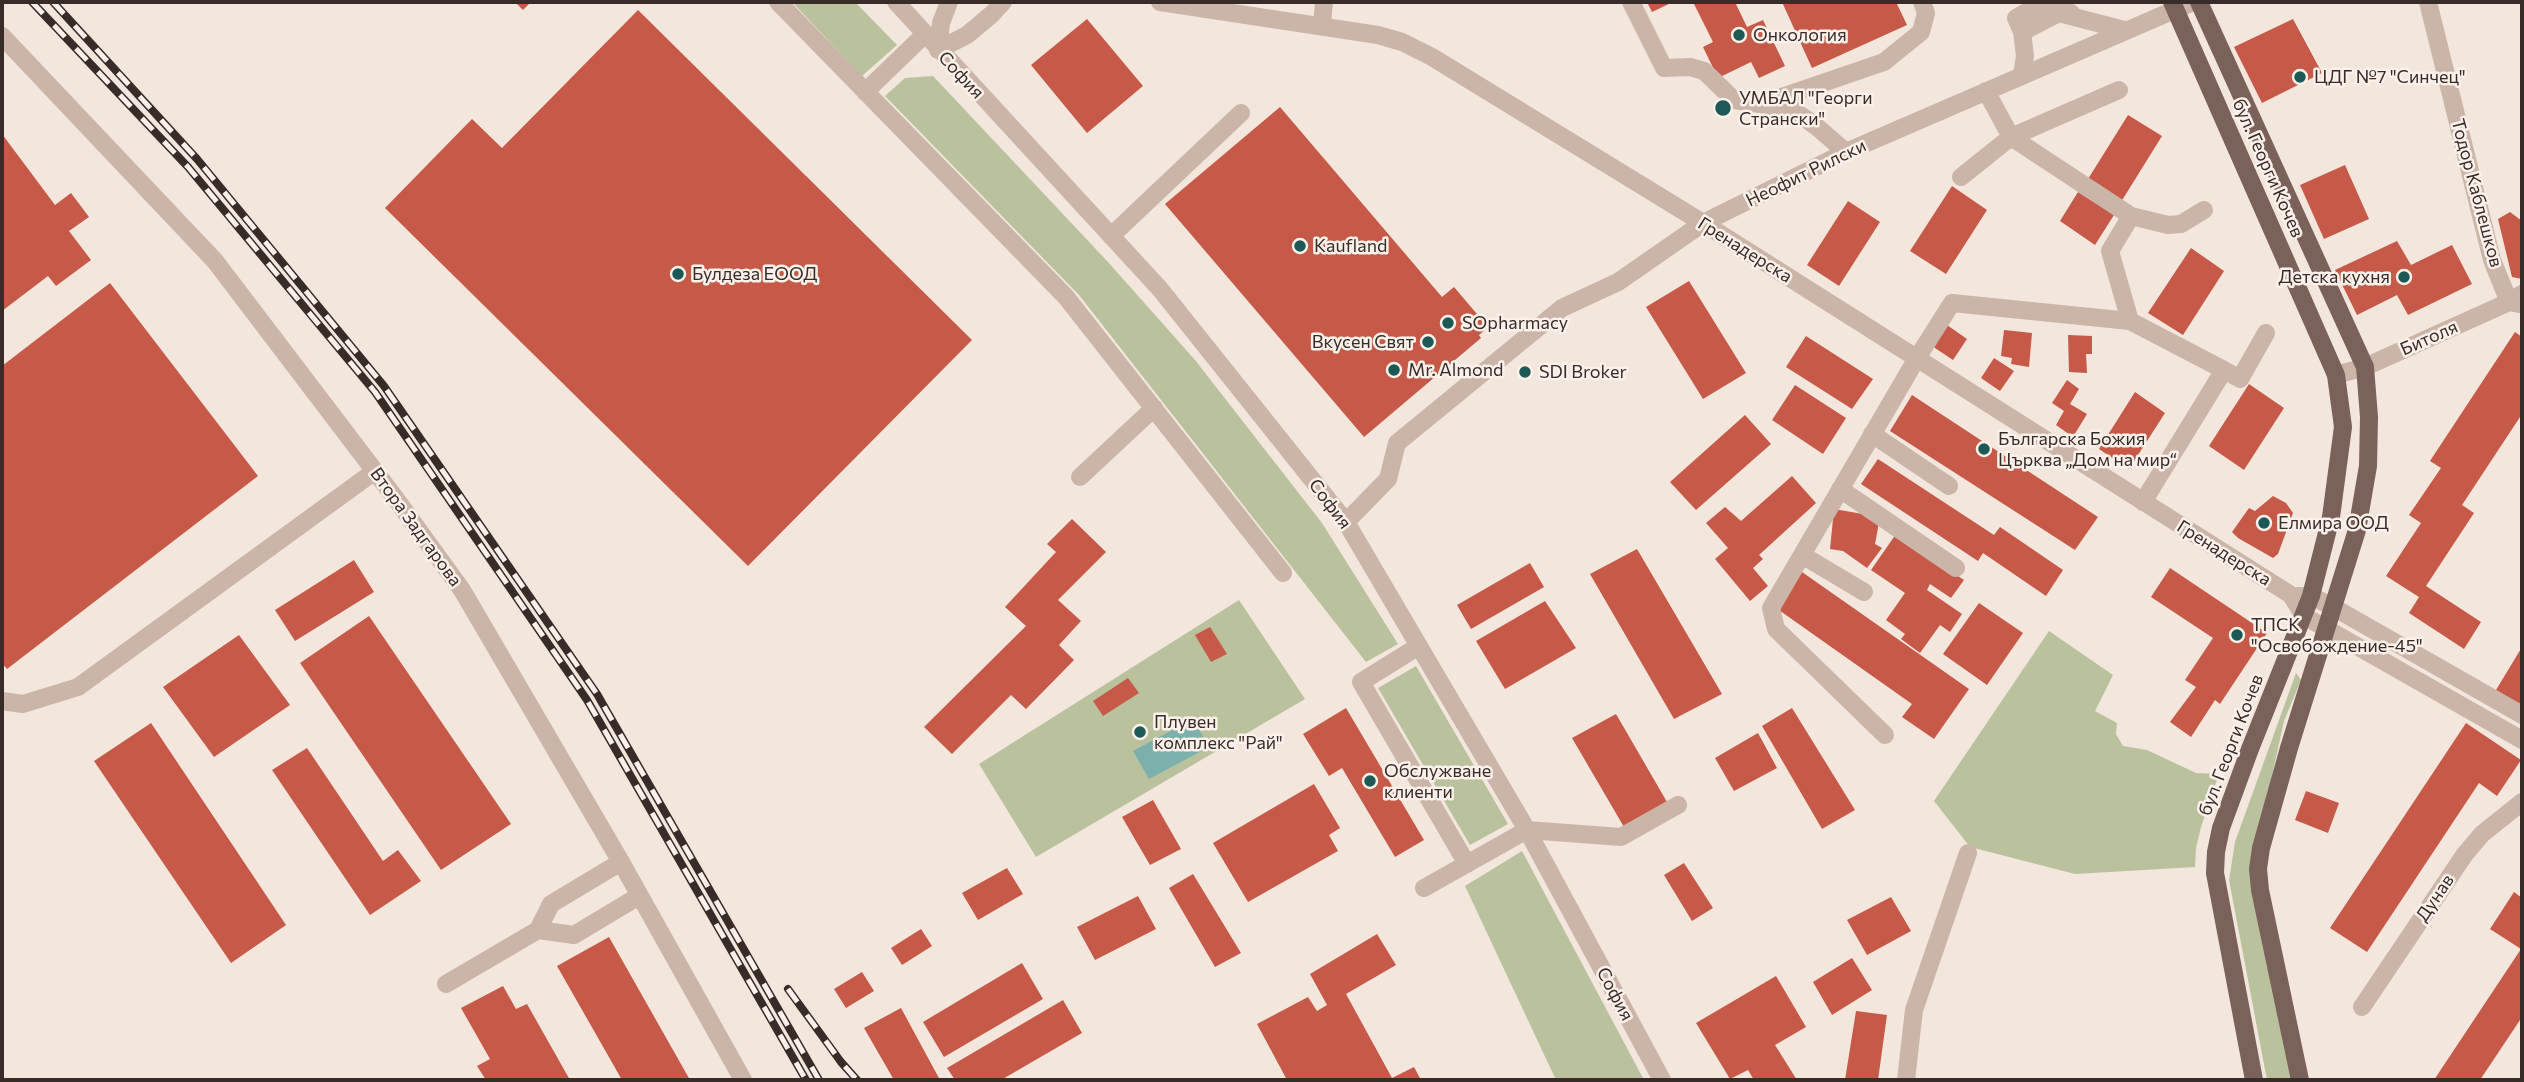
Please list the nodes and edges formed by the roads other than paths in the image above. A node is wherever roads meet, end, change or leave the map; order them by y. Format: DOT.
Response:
graph roads {
  1 [pos="778,2"];
  2 [pos="896,2"];
  3 [pos="949,2"];
  4 [pos="1003,2"];
  5 [pos="1160,2"];
  6 [pos="1324,2"];
  7 [pos="1631,2"];
  8 [pos="1922,2"];
  9 [pos="2193,2"];
  10 [pos="2199,2"];
  11 [pos="2428,2"];
  12 [pos="2174,6"];
  13 [pos="1322,25"];
  14 [pos="2124,30"];
  15 [pos="924,35"];
  16 [pos="2,37"];
  17 [pos="938,50"];
  18 [pos="2022,75"];
  19 [pos="870,87"];
  20 [pos="1986,90"];
  21 [pos="2119,90"];
  22 [pos="1763,104"];
  23 [pos="1241,113"];
  24 [pos="2011,137"];
  25 [pos="1846,152"];
  26 [pos="1961,177"];
  27 [pos="2204,210"];
  28 [pos="2131,216"];
  29 [pos="1703,223"];
  30 [pos="1111,236"];
  31 [pos="2518,300"];
  32 [pos="2130,321"];
  33 [pos="2266,333"];
  34 [pos="1917,358"];
  35 [pos="2365,367"];
  36 [pos="2224,370"];
  37 [pos="2336,375"];
  38 [pos="1154,408"];
  39 [pos="1872,434"];
  40 [pos="375,471"];
  41 [pos="1080,478"];
  42 [pos="1949,486"];
  43 [pos="1840,489"];
  44 [pos="2143,502"];
  45 [pos="1346,522"];
  46 [pos="1802,555"];
  47 [pos="1956,568"];
  48 [pos="1283,573"];
  49 [pos="1864,592"];
  50 [pos="2291,596"];
  51 [pos="2311,596"];
  52 [pos="2333,607"];
  53 [pos="2304,616"];
  54 [pos="2326,628"];
  55 [pos="1419,646"];
  56 [pos="2,701"];
  57 [pos="2522,715"];
  58 [pos="1885,735"];
  59 [pos="2522,740"];
  60 [pos="2522,802"];
  61 [pos="1678,805"];
  62 [pos="1527,830"];
  63 [pos="1968,853"];
  64 [pos="621,862"];
  65 [pos="1466,864"];
  66 [pos="1424,888"];
  67 [pos="639,895"];
  68 [pos="538,930"];
  69 [pos="446,984"];
  70 [pos="2362,1007"];
  71 [pos="743,1080"];
  72 [pos="1662,1080"];
  73 [pos="1906,1080"];
  74 [pos="2254,1080"];
  75 [pos="2300,1080"];
  1 -- 19 [label="street"];
  2 -- 15 [label="street, София"];
  3 -- 17 [label="street"];
  4 -- 17 [label="street"];
  5 -- 13 [label="street, Гренадерска"];
  6 -- 13 [label="street"];
  7 -- 22 [label="street"];
  8 -- 22 [label="street"];
  9 -- 12 [label="street, Неофит Рилски"];
  10 -- 35 [label="main road, бул. Георги Кочев"];
  11 -- 31 [label="street, Тодор Каблешков"];
  12 -- 14 [label="street, Неофит Рилски"];
  12 -- 37 [label="main road, бул. Георги Кочев"];
  13 -- 29 [label="street, Гренадерска"];
  14 -- 18 [label="street, Неофит Рилски"];
  14 -- 18 [label="street"];
  15 -- 17 [label="street, София"];
  15 -- 19 [label="street"];
  16 -- 40 [label="street, Втора Задгарова"];
  17 -- 30 [label="street, София"];
  18 -- 20 [label="street, Неофит Рилски"];
  19 -- 38 [label="street"];
  20 -- 24 [label="street"];
  20 -- 25 [label="street, Неофит Рилски"];
  21 -- 24 [label="street"];
  22 -- 25 [label="street"];
  23 -- 30 [label="street"];
  24 -- 26 [label="street"];
  24 -- 28 [label="street"];
  25 -- 29 [label="street, Неофит Рилски"];
  27 -- 28 [label="street"];
  28 -- 32 [label="street"];
  29 -- 34 [label="street, Гренадерска"];
  29 -- 45 [label="street, Неофит Рилски"];
  30 -- 45 [label="street, София"];
  31 -- 35 [label="street, Битоля"];
  32 -- 34 [label="street"];
  32 -- 36 [label="street"];
  33 -- 36 [label="street"];
  34 -- 39 [label="street"];
  34 -- 44 [label="street, Гренадерска"];
  35 -- 37 [label="street, Битоля"];
  35 -- 52 [label="main road, бул. Георги Кочев"];
  36 -- 44 [label="street"];
  37 -- 51 [label="main road, бул. Георги Кочев"];
  38 -- 41 [label="street"];
  38 -- 48 [label="street"];
  39 -- 42 [label="street"];
  39 -- 43 [label="street"];
  40 -- 56 [label="street"];
  40 -- 64 [label="street, Втора Задгарова"];
  43 -- 46 [label="street"];
  43 -- 47 [label="street"];
  44 -- 50 [label="street, Гренадерска"];
  45 -- 55 [label="street, София"];
  46 -- 49 [label="street"];
  46 -- 58 [label="street"];
  50 -- 51 [label="street, Гренадерска"];
  50 -- 53 [label="street, Гренадерска"];
  51 -- 52 [label="street, Гренадерска"];
  51 -- 53 [label="main road, бул. Георги Кочев"];
  52 -- 54 [label="main road, бул. Георги Кочев"];
  52 -- 57 [label="street, Гренадерска"];
  53 -- 54 [label="street, Гренадерска"];
  53 -- 74 [label="main road, бул. Георги Кочев"];
  54 -- 59 [label="street, Гренадерска"];
  54 -- 75 [label="main road, бул. Георги Кочев"];
  55 -- 62 [label="street, София"];
  55 -- 65 [label="street"];
  60 -- 70 [label="street, Дунав"];
  61 -- 62 [label="street"];
  62 -- 65 [label="street"];
  62 -- 72 [label="street, София"];
  63 -- 73 [label="street"];
  64 -- 67 [label="street, Втора Задгарова"];
  64 -- 68 [label="street"];
  65 -- 66 [label="street"];
  67 -- 68 [label="street"];
  67 -- 71 [label="street, Втора Задгарова"];
  68 -- 69 [label="street"];
}
